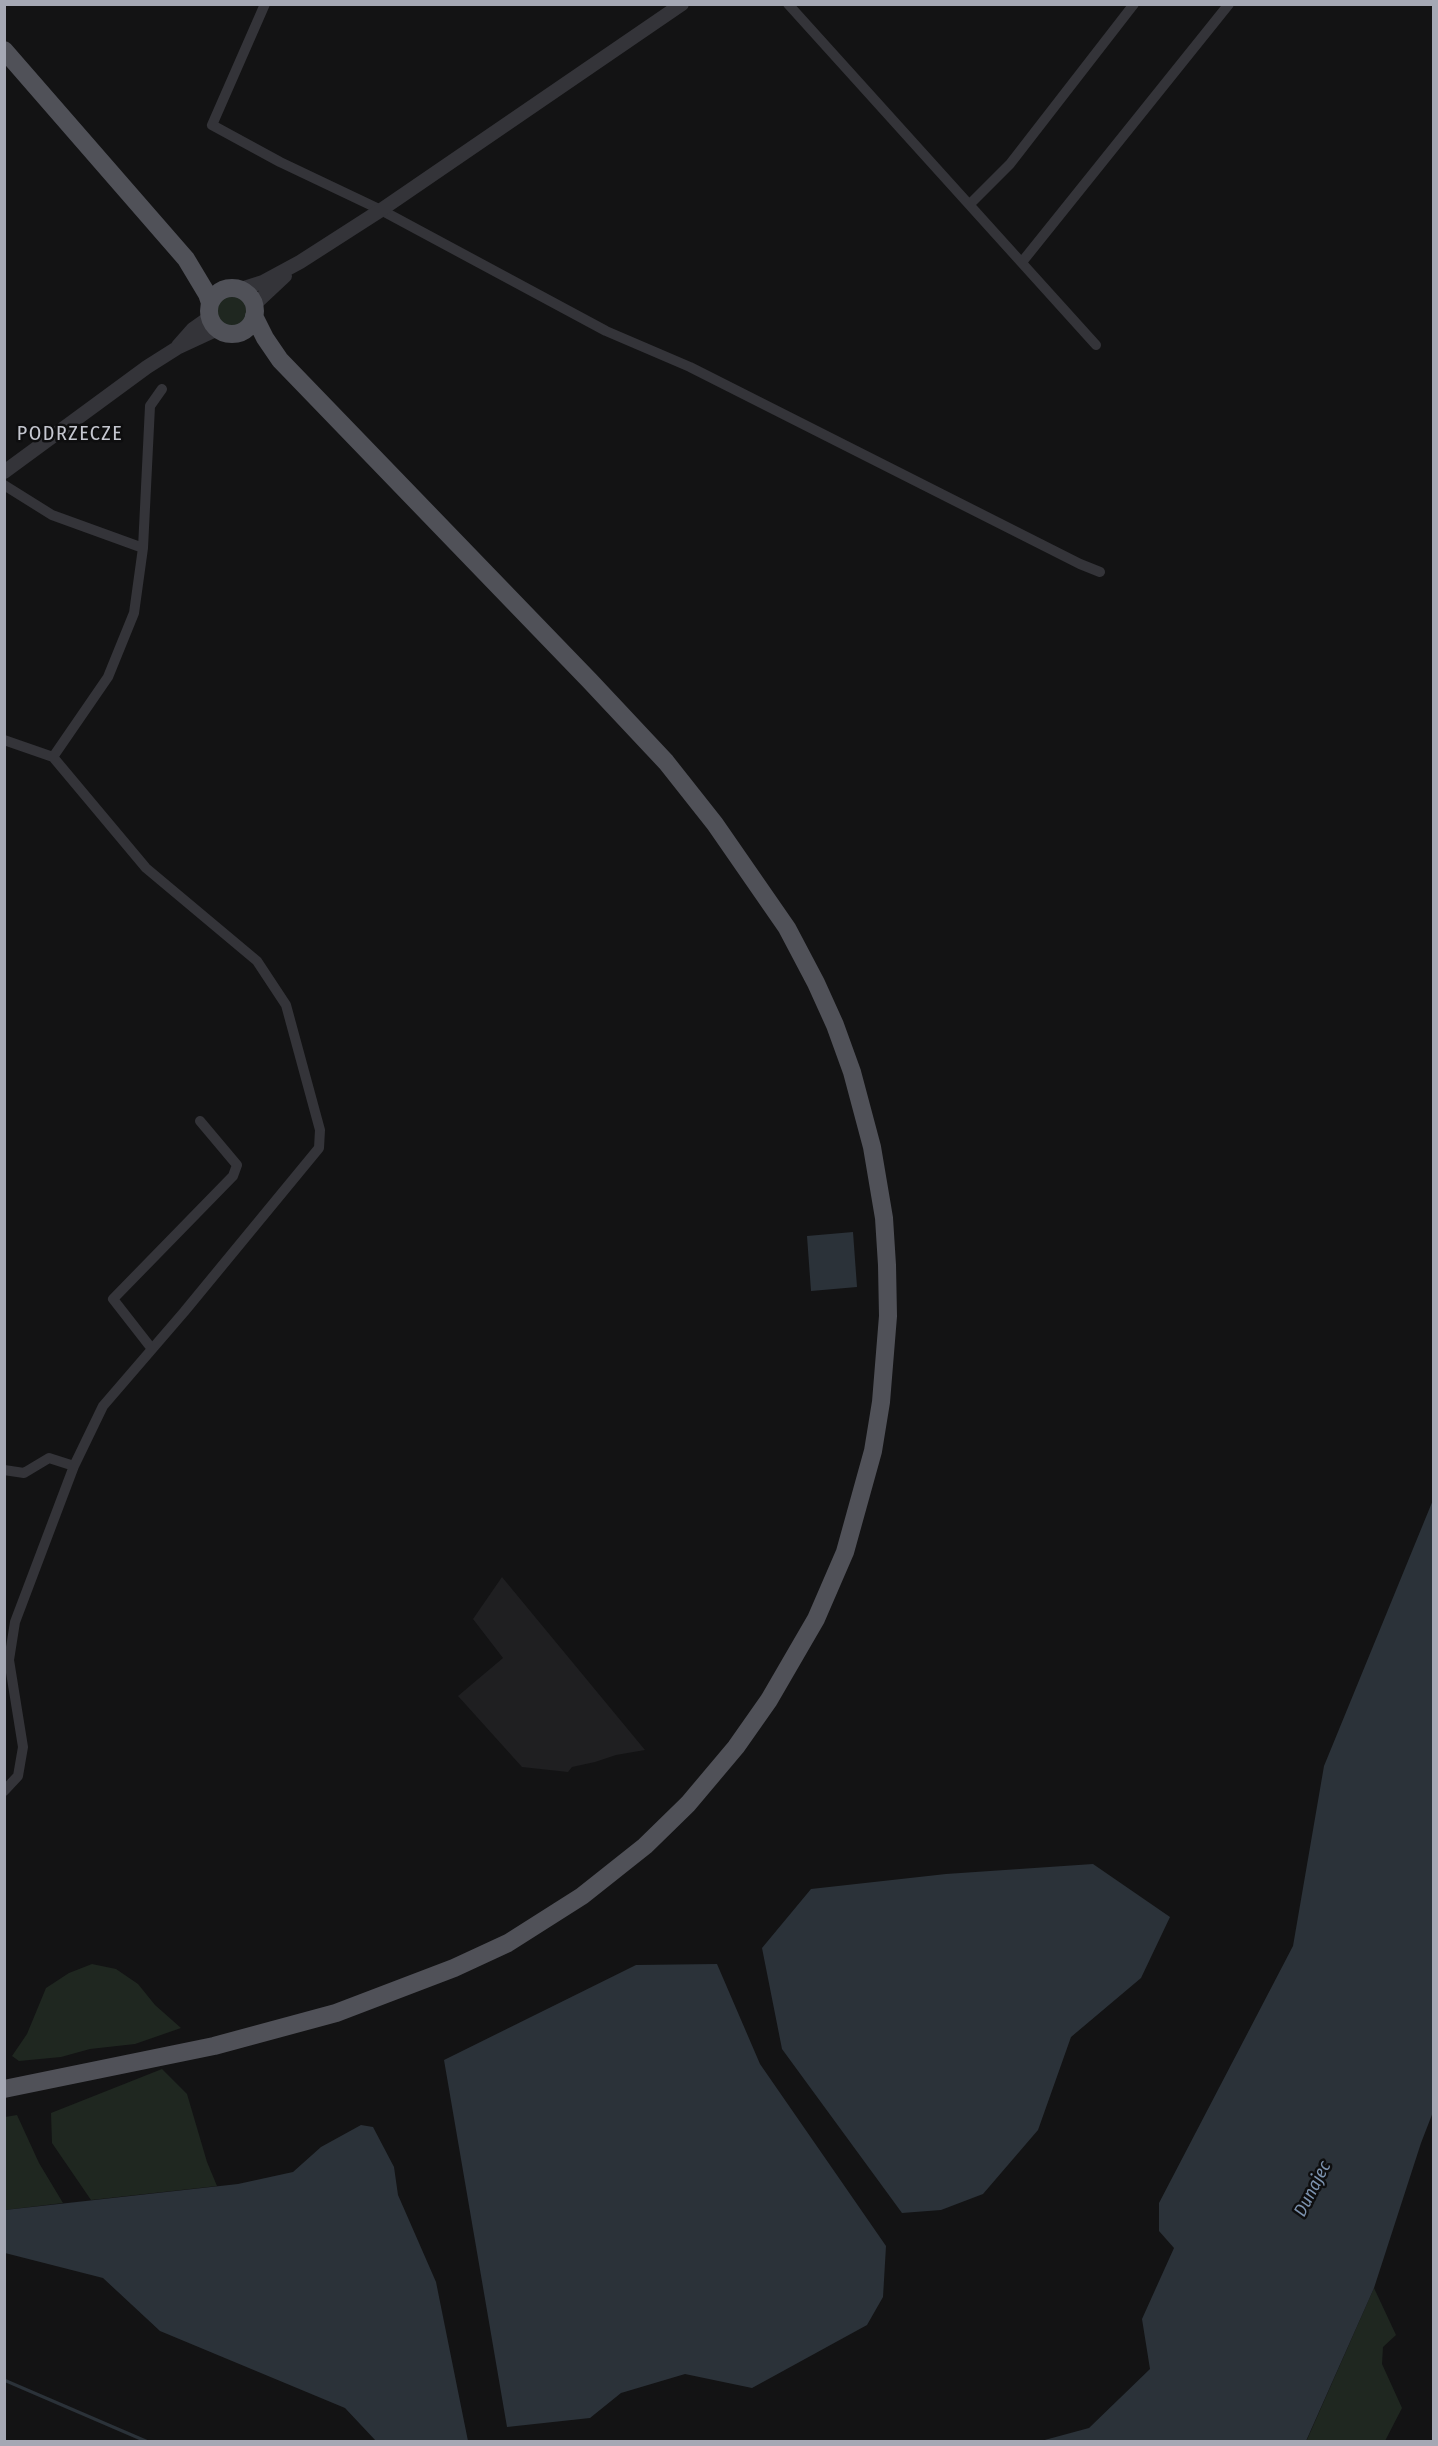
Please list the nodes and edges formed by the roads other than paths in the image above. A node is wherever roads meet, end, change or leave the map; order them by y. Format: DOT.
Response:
graph roads {
  1 [pos="265,4"];
  2 [pos="682,4"];
  3 [pos="788,4"];
  4 [pos="1134,4"];
  5 [pos="1229,4"];
  6 [pos="4,50"];
  7 [pos="970,204"];
  8 [pos="381,210"];
  9 [pos="186,259"];
  10 [pos="300,262"];
  11 [pos="1022,262"];
  12 [pos="234,289"];
  13 [pos="254,311"];
  14 [pos="213,316"];
  15 [pos="239,333"];
  16 [pos="1096,345"];
  17 [pos="280,360"];
  18 [pos="162,389"];
  19 [pos="4,472"];
  20 [pos="4,485"];
  21 [pos="142,548"];
  22 [pos="1100,572"];
  23 [pos="4,740"];
  24 [pos="53,757"];
  25 [pos="200,1121"];
  26 [pos="152,1349"];
  27 [pos="74,1466"];
  28 [pos="4,1470"];
  29 [pos="4,1791"];
  30 [pos="4,2089"];
  1 -- 8 [label="street"];
  2 -- 8 [label="street"];
  3 -- 7 [label="street"];
  4 -- 7 [label="street"];
  5 -- 11 [label="street"];
  6 -- 9 [label="main road"];
  7 -- 11 [label="street"];
  8 -- 10 [label="street"];
  8 -- 22 [label="street"];
  9 -- 12 [label="main road"];
  9 -- 14 [label="main road"];
  10 -- 12 [label="street"];
  10 -- 13 [label="street"];
  11 -- 16 [label="street"];
  12 -- 13 [label="main road"];
  12 -- 14 [label="main road"];
  13 -- 15 [label="main road"];
  13 -- 17 [label="main road"];
  14 -- 15 [label="main road"];
  14 -- 19 [label="street"];
  15 -- 17 [label="main road"];
  17 -- 30 [label="main road"];
  18 -- 21 [label="street"];
  20 -- 21 [label="street"];
  21 -- 24 [label="street"];
  23 -- 24 [label="street"];
  24 -- 26 [label="street"];
  25 -- 26 [label="street"];
  26 -- 27 [label="street"];
  27 -- 28 [label="street"];
  27 -- 29 [label="street"];
}
